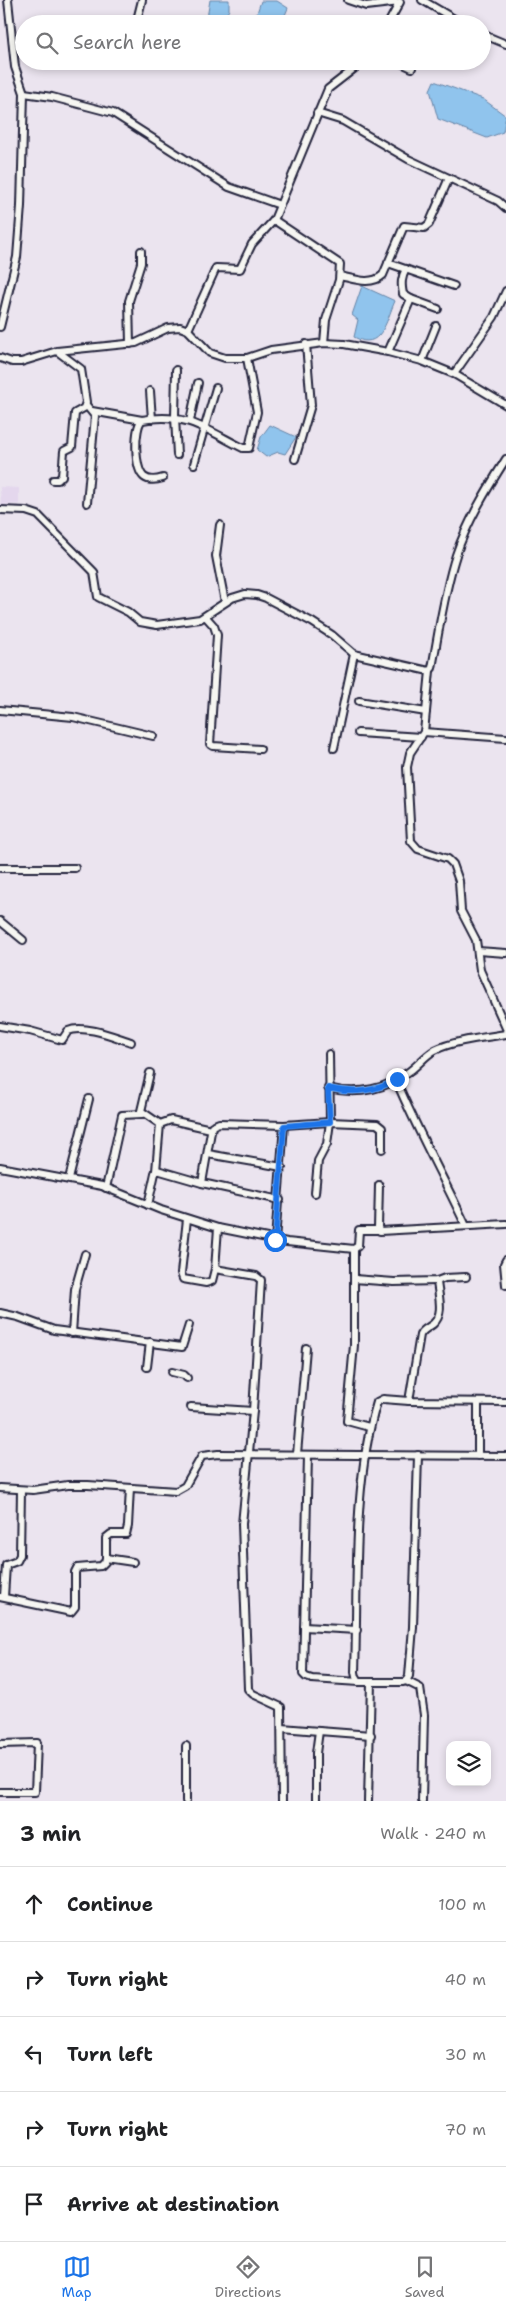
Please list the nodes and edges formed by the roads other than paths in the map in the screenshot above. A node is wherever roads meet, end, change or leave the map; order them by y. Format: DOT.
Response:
graph roads {
  1 [pos="8,0"];
  2 [pos="142,0"];
  3 [pos="348,0"];
  4 [pos="422,0"];
  5 [pos="400,1"];
  6 [pos="138,15"];
  7 [pos="393,15"];
  8 [pos="448,15"];
  9 [pos="491,38"];
  10 [pos="506,44"];
  11 [pos="15,66"];
  12 [pos="16,70"];
  13 [pos="352,70"];
  14 [pos="24,93"];
  15 [pos="317,113"];
  16 [pos="449,178"];
  17 [pos="280,205"];
  18 [pos="506,208"];
  19 [pos="274,220"];
  20 [pos="141,251"];
  21 [pos="388,263"];
  22 [pos="406,270"];
  23 [pos="340,276"];
  24 [pos="454,286"];
  25 [pos="506,290"];
  26 [pos="411,299"];
  27 [pos="438,309"];
  28 [pos="436,326"];
  29 [pos="0,327"];
  30 [pos="188,330"];
  31 [pos="324,343"];
  32 [pos="130,344"];
  33 [pos="306,344"];
  34 [pos="57,351"];
  35 [pos="388,352"];
  36 [pos="0,358"];
  37 [pos="248,358"];
  38 [pos="422,361"];
  39 [pos="176,370"];
  40 [pos="454,374"];
  41 [pos="198,383"];
  42 [pos="216,388"];
  43 [pos="150,391"];
  44 [pos="86,405"];
  45 [pos="506,405"];
  46 [pos="92,411"];
  47 [pos="175,417"];
  48 [pos="152,419"];
  49 [pos="142,420"];
  50 [pos="190,421"];
  51 [pos="204,428"];
  52 [pos="177,455"];
  53 [pos="294,459"];
  54 [pos="506,459"];
  55 [pos="194,464"];
  56 [pos="163,478"];
  57 [pos="53,480"];
  58 [pos="87,503"];
  59 [pos="0,510"];
  60 [pos="220,525"];
  61 [pos="225,602"];
  62 [pos="206,617"];
  63 [pos="354,654"];
  64 [pos="430,671"];
  65 [pos="359,701"];
  66 [pos="0,710"];
  67 [pos="426,712"];
  68 [pos="358,733"];
  69 [pos="422,734"];
  70 [pos="153,736"];
  71 [pos="506,738"];
  72 [pos="334,748"];
  73 [pos="260,749"];
  74 [pos="0,868"];
  75 [pos="74,868"];
  76 [pos="0,921"];
  77 [pos="23,940"];
  78 [pos="478,951"];
  79 [pos="506,952"];
  80 [pos="0,1026"];
  81 [pos="506,1028"];
  82 [pos="506,1034"];
  83 [pos="131,1042"];
  84 [pos="329,1054"];
  85 [pos="150,1073"];
  86 [pos="396,1080"];
  87 [pos="328,1088"];
  88 [pos="89,1099"];
  89 [pos="142,1114"];
  90 [pos="330,1122"];
  91 [pos="160,1124"];
  92 [pos="284,1126"];
  93 [pos="211,1129"];
  94 [pos="382,1149"];
  95 [pos="208,1154"];
  96 [pos="0,1167"];
  97 [pos="282,1167"];
  98 [pos="156,1171"];
  99 [pos="68,1179"];
  100 [pos="202,1182"];
  101 [pos="380,1185"];
  102 [pos="106,1188"];
  103 [pos="314,1193"];
  104 [pos="280,1200"];
  105 [pos="148,1205"];
  106 [pos="187,1219"];
  107 [pos="506,1224"];
  108 [pos="466,1226"];
  109 [pos="218,1228"];
  110 [pos="378,1230"];
  111 [pos="275,1240"];
  112 [pos="354,1249"];
  113 [pos="85,1254"];
  114 [pos="506,1260"];
  115 [pos="215,1268"];
  116 [pos="466,1277"];
  117 [pos="354,1279"];
  118 [pos="437,1282"];
  119 [pos="506,1285"];
  120 [pos="0,1313"];
  121 [pos="189,1325"];
  122 [pos="72,1333"];
  123 [pos="150,1342"];
  124 [pos="306,1348"];
  125 [pos="147,1367"];
  126 [pos="172,1372"];
  127 [pos="187,1378"];
  128 [pos="409,1401"];
  129 [pos="478,1402"];
  130 [pos="506,1402"];
  131 [pos="191,1407"];
  132 [pos="253,1411"];
  133 [pos="369,1427"];
  134 [pos="250,1452"];
  135 [pos="297,1454"];
  136 [pos="308,1454"];
  137 [pos="418,1455"];
  138 [pos="364,1456"];
  139 [pos="478,1456"];
  140 [pos="506,1456"];
  141 [pos="0,1488"];
  142 [pos="130,1488"];
  143 [pos="21,1490"];
  144 [pos="106,1558"];
  145 [pos="133,1562"];
  146 [pos="2,1597"];
  147 [pos="304,1627"];
  148 [pos="357,1630"];
  149 [pos="406,1681"];
  150 [pos="359,1682"];
  151 [pos="371,1682"];
  152 [pos="282,1728"];
  153 [pos="319,1731"];
  154 [pos="371,1735"];
  155 [pos="0,1744"];
  156 [pos="186,1746"];
  157 [pos="0,1792"];
  158 [pos="186,1801"];
  159 [pos="282,1801"];
  160 [pos="316,1801"];
  161 [pos="368,1801"];
  162 [pos="422,1801"];
  1 -- 11 [label="street"];
  2 -- 6 [label="street"];
  3 -- 5 [label="street"];
  4 -- 8 [label="street"];
  5 -- 7 [label="street"];
  9 -- 10 [label="street"];
  12 -- 14 [label="street"];
  13 -- 15 [label="street"];
  14 -- 17 [label="street"];
  14 -- 29 [label="street"];
  15 -- 16 [label="street"];
  15 -- 17 [label="street"];
  16 -- 18 [label="street"];
  16 -- 21 [label="street"];
  17 -- 19 [label="street"];
  19 -- 23 [label="street"];
  19 -- 30 [label="street"];
  20 -- 32 [label="street"];
  21 -- 22 [label="street"];
  21 -- 23 [label="street"];
  22 -- 24 [label="street"];
  22 -- 26 [label="street"];
  23 -- 31 [label="street"];
  25 -- 40 [label="street"];
  26 -- 27 [label="street"];
  26 -- 35 [label="street"];
  28 -- 38 [label="street"];
  30 -- 32 [label="street"];
  30 -- 37 [label="street"];
  31 -- 33 [label="street"];
  31 -- 35 [label="street"];
  32 -- 34 [label="street"];
  33 -- 37 [label="street"];
  33 -- 53 [label="street"];
  34 -- 36 [label="street"];
  34 -- 44 [label="street"];
  35 -- 38 [label="street"];
  37 -- 51 [label="street"];
  38 -- 40 [label="street"];
  39 -- 47 [label="street"];
  40 -- 45 [label="street"];
  41 -- 50 [label="street"];
  42 -- 51 [label="street"];
  43 -- 48 [label="street"];
  44 -- 46 [label="street"];
  44 -- 57 [label="street"];
  46 -- 49 [label="street"];
  46 -- 58 [label="street"];
  47 -- 48 [label="street"];
  47 -- 50 [label="street"];
  47 -- 52 [label="street"];
  48 -- 49 [label="street"];
  49 -- 56 [label="street"];
  50 -- 51 [label="street"];
  51 -- 55 [label="street"];
  54 -- 64 [label="street"];
  59 -- 62 [label="street"];
  60 -- 61 [label="street"];
  61 -- 62 [label="street"];
  61 -- 63 [label="street"];
  62 -- 73 [label="street"];
  63 -- 64 [label="street"];
  63 -- 72 [label="street"];
  64 -- 67 [label="street"];
  65 -- 67 [label="street"];
  66 -- 70 [label="street"];
  67 -- 69 [label="street"];
  68 -- 69 [label="street"];
  69 -- 71 [label="street"];
  69 -- 78 [label="street"];
  74 -- 75 [label="street"];
  76 -- 77 [label="street"];
  78 -- 79 [label="street"];
  78 -- 81 [label="street"];
  80 -- 83 [label="street"];
  82 -- 86 [label="street"];
  84 -- 87 [label="street"];
  85 -- 89 [label="street"];
  86 -- 87 [label="street"];
  86 -- 108 [label="street"];
  87 -- 90 [label="street"];
  88 -- 99 [label="street"];
  89 -- 91 [label="street"];
  89 -- 102 [label="street"];
  90 -- 92 [label="street"];
  90 -- 94 [label="street"];
  90 -- 103 [label="street"];
  91 -- 93 [label="street"];
  91 -- 98 [label="street"];
  92 -- 93 [label="street"];
  92 -- 97 [label="street"];
  93 -- 95 [label="street"];
  95 -- 97 [label="street"];
  95 -- 100 [label="street"];
  96 -- 99 [label="street"];
  97 -- 104 [label="street"];
  98 -- 100 [label="street"];
  98 -- 105 [label="street"];
  99 -- 102 [label="street"];
  100 -- 104 [label="street"];
  101 -- 110 [label="street"];
  102 -- 105 [label="street"];
  104 -- 111 [label="street"];
  105 -- 106 [label="street"];
  106 -- 109 [label="street"];
  106 -- 115 [label="street"];
  107 -- 108 [label="street"];
  108 -- 110 [label="street"];
  109 -- 111 [label="street"];
  109 -- 115 [label="street"];
  110 -- 112 [label="street"];
  111 -- 112 [label="street"];
  112 -- 117 [label="street"];
  113 -- 122 [label="street"];
  114 -- 119 [label="street"];
  115 -- 132 [label="street"];
  116 -- 118 [label="street"];
  117 -- 118 [label="street"];
  117 -- 133 [label="street"];
  118 -- 128 [label="street"];
  120 -- 122 [label="street"];
  121 -- 123 [label="street"];
  122 -- 123 [label="street"];
  123 -- 125 [label="street"];
  124 -- 135 [label="street"];
  126 -- 127 [label="street"];
  128 -- 129 [label="street"];
  128 -- 133 [label="street"];
  129 -- 130 [label="street"];
  129 -- 139 [label="street"];
  131 -- 132 [label="street"];
  132 -- 134 [label="street"];
  133 -- 138 [label="street"];
  134 -- 135 [label="street"];
  134 -- 142 [label="street"];
  134 -- 152 [label="street"];
  135 -- 136 [label="street"];
  136 -- 138 [label="street"];
  136 -- 147 [label="street"];
  137 -- 138 [label="street"];
  137 -- 139 [label="street"];
  137 -- 149 [label="street"];
  138 -- 148 [label="street"];
  139 -- 140 [label="street"];
  141 -- 143 [label="street"];
  142 -- 143 [label="street"];
  142 -- 144 [label="street"];
  143 -- 146 [label="street"];
  144 -- 145 [label="street"];
  144 -- 146 [label="street"];
  147 -- 148 [label="street"];
  147 -- 150 [label="street"];
  148 -- 150 [label="street"];
  149 -- 151 [label="street"];
  149 -- 162 [label="street"];
  150 -- 151 [label="street"];
  151 -- 154 [label="street"];
  152 -- 153 [label="street"];
  152 -- 159 [label="street"];
  153 -- 154 [label="street"];
  153 -- 160 [label="street"];
  154 -- 161 [label="street"];
  155 -- 157 [label="street"];
  156 -- 158 [label="street"];
}
